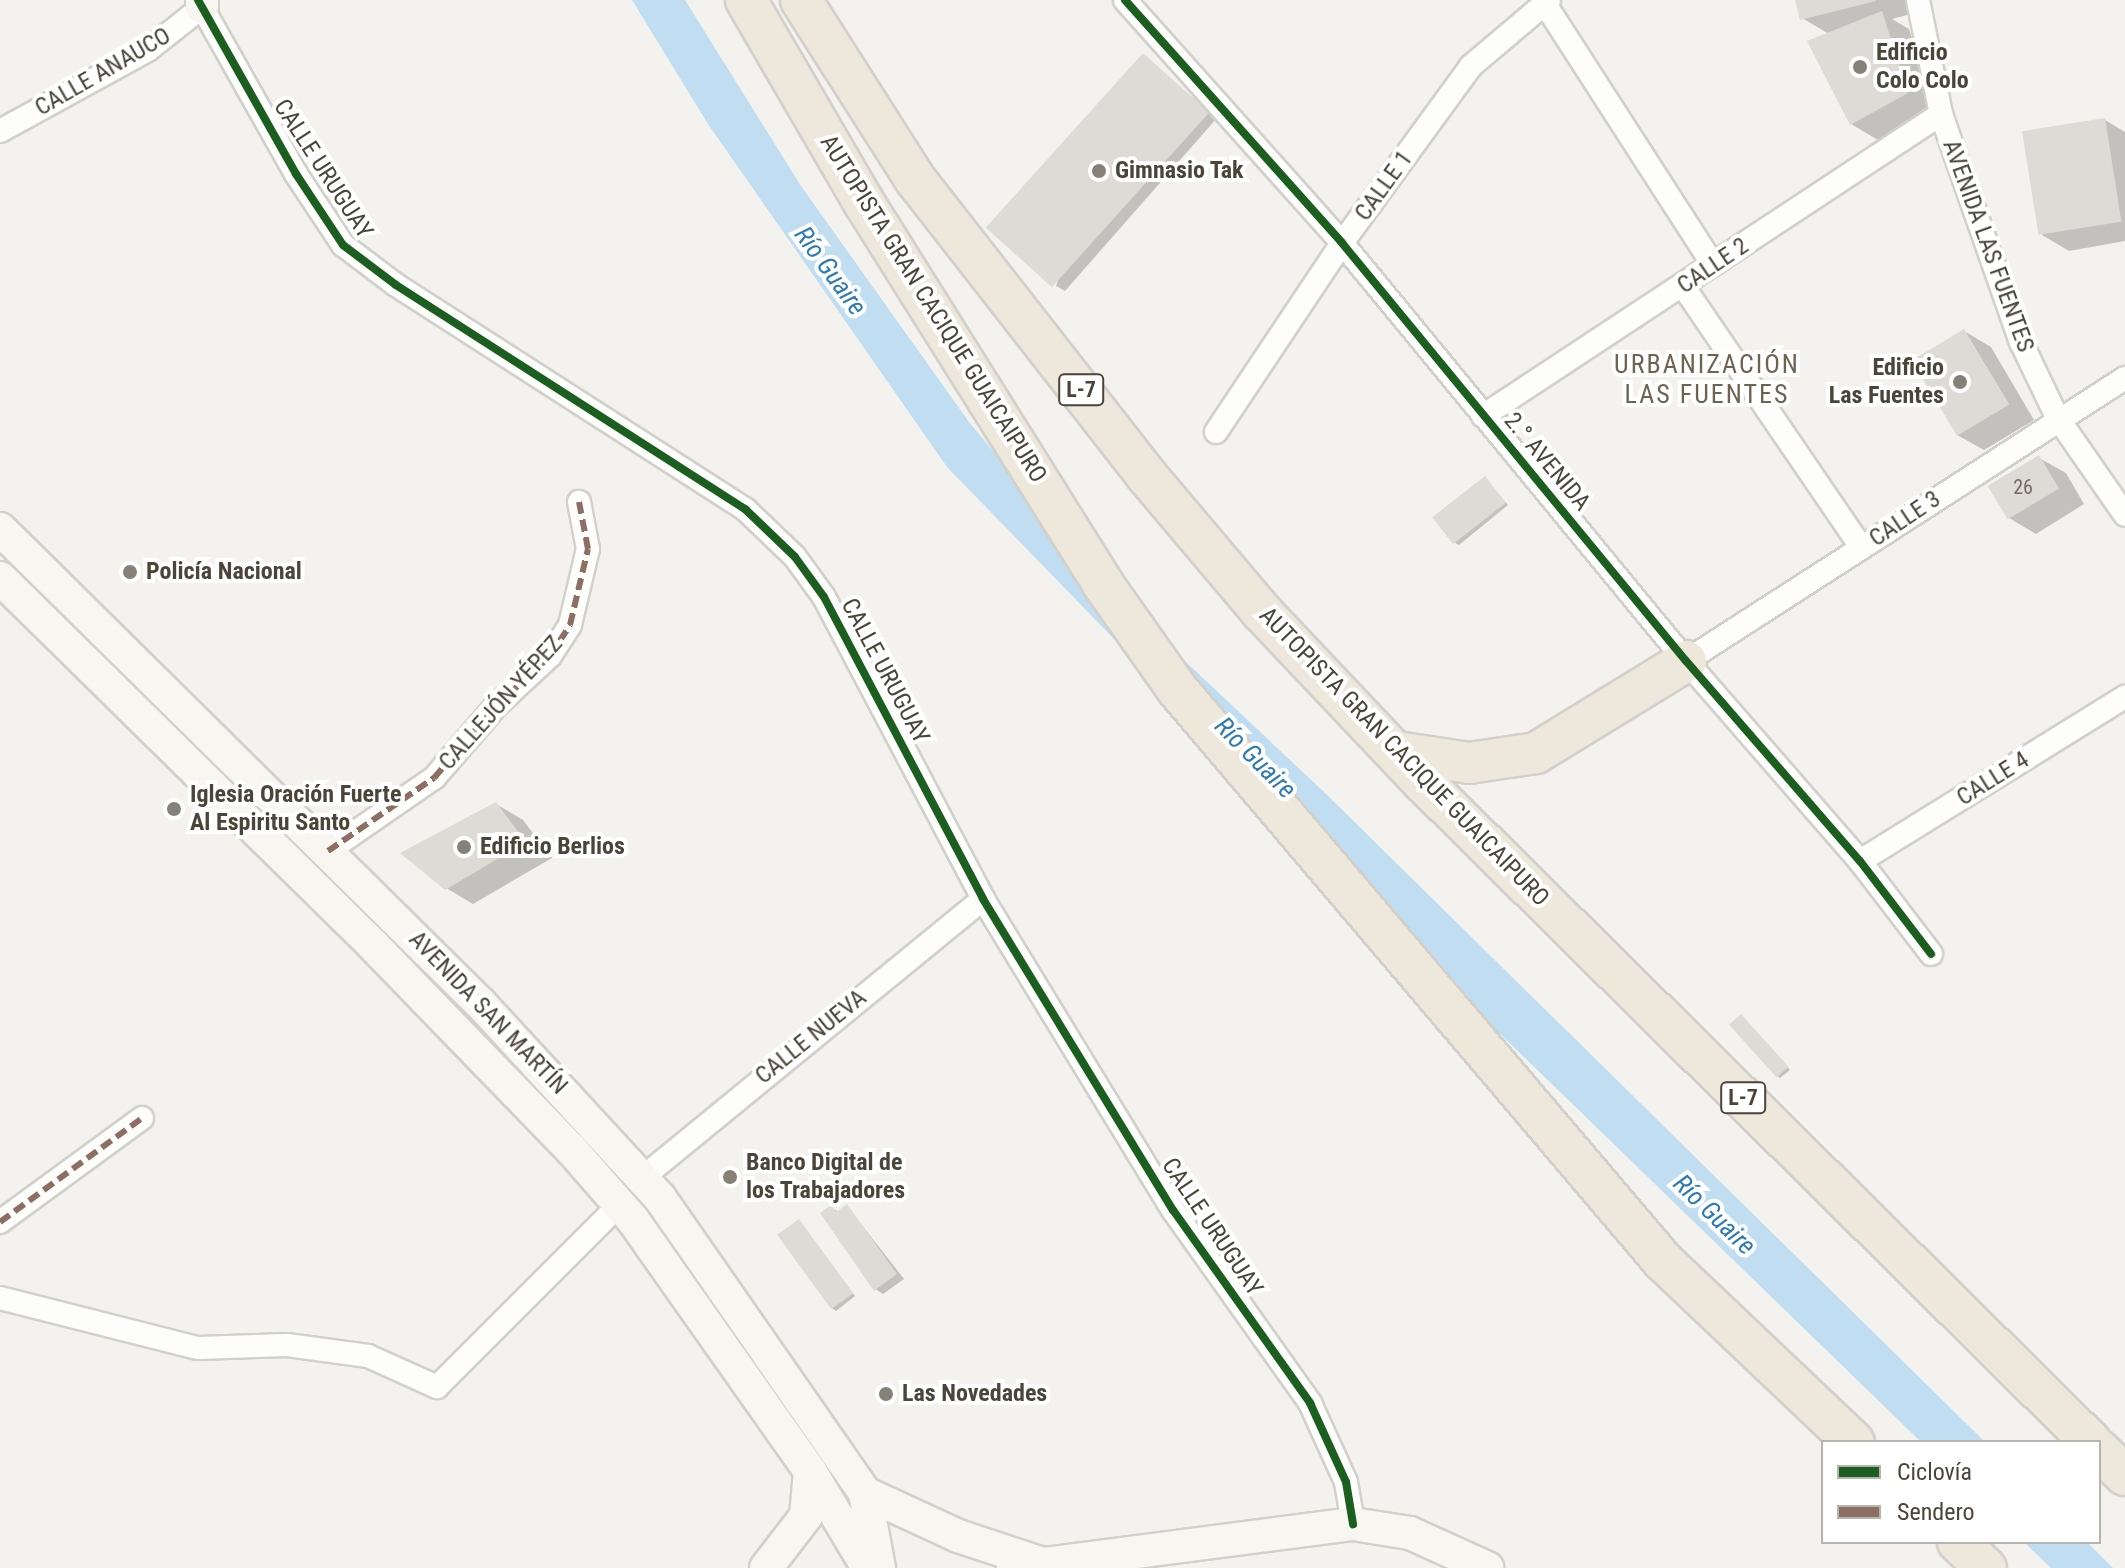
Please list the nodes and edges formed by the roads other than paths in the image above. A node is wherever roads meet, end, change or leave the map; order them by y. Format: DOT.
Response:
graph roads {
  1 [pos="746,0"];
  2 [pos="801,0"];
  3 [pos="1125,0"];
  4 [pos="1918,0"];
  5 [pos="201,2"];
  6 [pos="1547,2"];
  7 [pos="1941,114"];
  8 [pos="0,131"];
  9 [pos="1342,243"];
  10 [pos="1713,265"];
  11 [pos="1683,286"];
  12 [pos="2125,378"];
  13 [pos="1483,416"];
  14 [pos="2057,417"];
  15 [pos="1216,432"];
  16 [pos="579,502"];
  17 [pos="2125,515"];
  18 [pos="0,529"];
  19 [pos="1862,548"];
  20 [pos="0,578"];
  21 [pos="1686,661"];
  22 [pos="2125,697"];
  23 [pos="1397,752"];
  24 [pos="328,851"];
  25 [pos="1860,861"];
  26 [pos="983,899"];
  27 [pos="1931,954"];
  28 [pos="142,1118"];
  29 [pos="642,1178"];
  30 [pos="619,1205"];
  31 [pos="0,1222"];
  32 [pos="0,1298"];
  33 [pos="1852,1440"];
  34 [pos="2089,1440"];
  35 [pos="2101,1452"];
  36 [pos="810,1471"];
  37 [pos="2125,1475"];
  38 [pos="865,1493"];
  39 [pos="1353,1524"];
  40 [pos="1235,1540"];
  41 [pos="1960,1544"];
  42 [pos="1026,1565"];
  43 [pos="766,1568"];
  44 [pos="868,1568"];
  45 [pos="879,1568"];
  46 [pos="1194,1568"];
  47 [pos="1487,1568"];
  48 [pos="1986,1568"];
  1 -- 33 [label="highway, AUTOPISTA GRAN CACIQUE GUAICAIPURO"];
  2 -- 23 [label="highway, AUTOPISTA GRAN CACIQUE GUAICAIPURO / L-7"];
  3 -- 9 [label="street, 2.° AVENIDA"];
  4 -- 7 [label="street, AVENIDA LAS FUENTES"];
  5 -- 8 [label="street, CALLE ANAUCO"];
  5 -- 26 [label="street, CALLE URUGUAY"];
  6 -- 9 [label="street, CALLE 1"];
  6 -- 10 [label="street"];
  7 -- 10 [label="street, CALLE 2"];
  7 -- 14 [label="street, AVENIDA LAS FUENTES"];
  9 -- 13 [label="street, 2.° AVENIDA"];
  9 -- 15 [label="street, CALLE 1"];
  10 -- 11 [label="street, CALLE 2"];
  11 -- 13 [label="street, CALLE 2"];
  11 -- 19 [label="street"];
  12 -- 14 [label="street, CALLE 3"];
  13 -- 21 [label="street, 2.° AVENIDA"];
  14 -- 17 [label="street, AVENIDA LAS FUENTES"];
  14 -- 19 [label="street, CALLE 3"];
  16 -- 24 [label="street, CALLEJÓN YÉPEZ"];
  18 -- 24 [label="main road, AVENIDA SAN MARTÍN"];
  19 -- 21 [label="street, CALLE 3"];
  20 -- 30 [label="main road, AVENIDA SAN MARTÍN"];
  21 -- 23 [label="highway"];
  21 -- 25 [label="street, 2.° AVENIDA"];
  22 -- 25 [label="street, CALLE 4"];
  23 -- 34 [label="highway, AUTOPISTA GRAN CACIQUE GUAICAIPURO / L-7"];
  24 -- 29 [label="main road, AVENIDA SAN MARTÍN"];
  25 -- 27 [label="street, 2.° AVENIDA"];
  26 -- 29 [label="street, CALLE NUEVA"];
  26 -- 39 [label="street, CALLE URUGUAY"];
  28 -- 31 [label="street"];
  29 -- 38 [label="main road, AVENIDA SAN MARTÍN"];
  30 -- 32 [label="street"];
  30 -- 36 [label="main road, AVENIDA SAN MARTÍN"];
  35 -- 37 [label="highway"];
  36 -- 43 [label="main road"];
  36 -- 44 [label="main road, AVENIDA SAN MARTÍN"];
  38 -- 42 [label="main road"];
  38 -- 45 [label="main road, AVENIDA SAN MARTÍN"];
  39 -- 40 [label="main road"];
  39 -- 47 [label="main road"];
  40 -- 42 [label="main road"];
  40 -- 46 [label="main road"];
  41 -- 48 [label="highway"];
}
